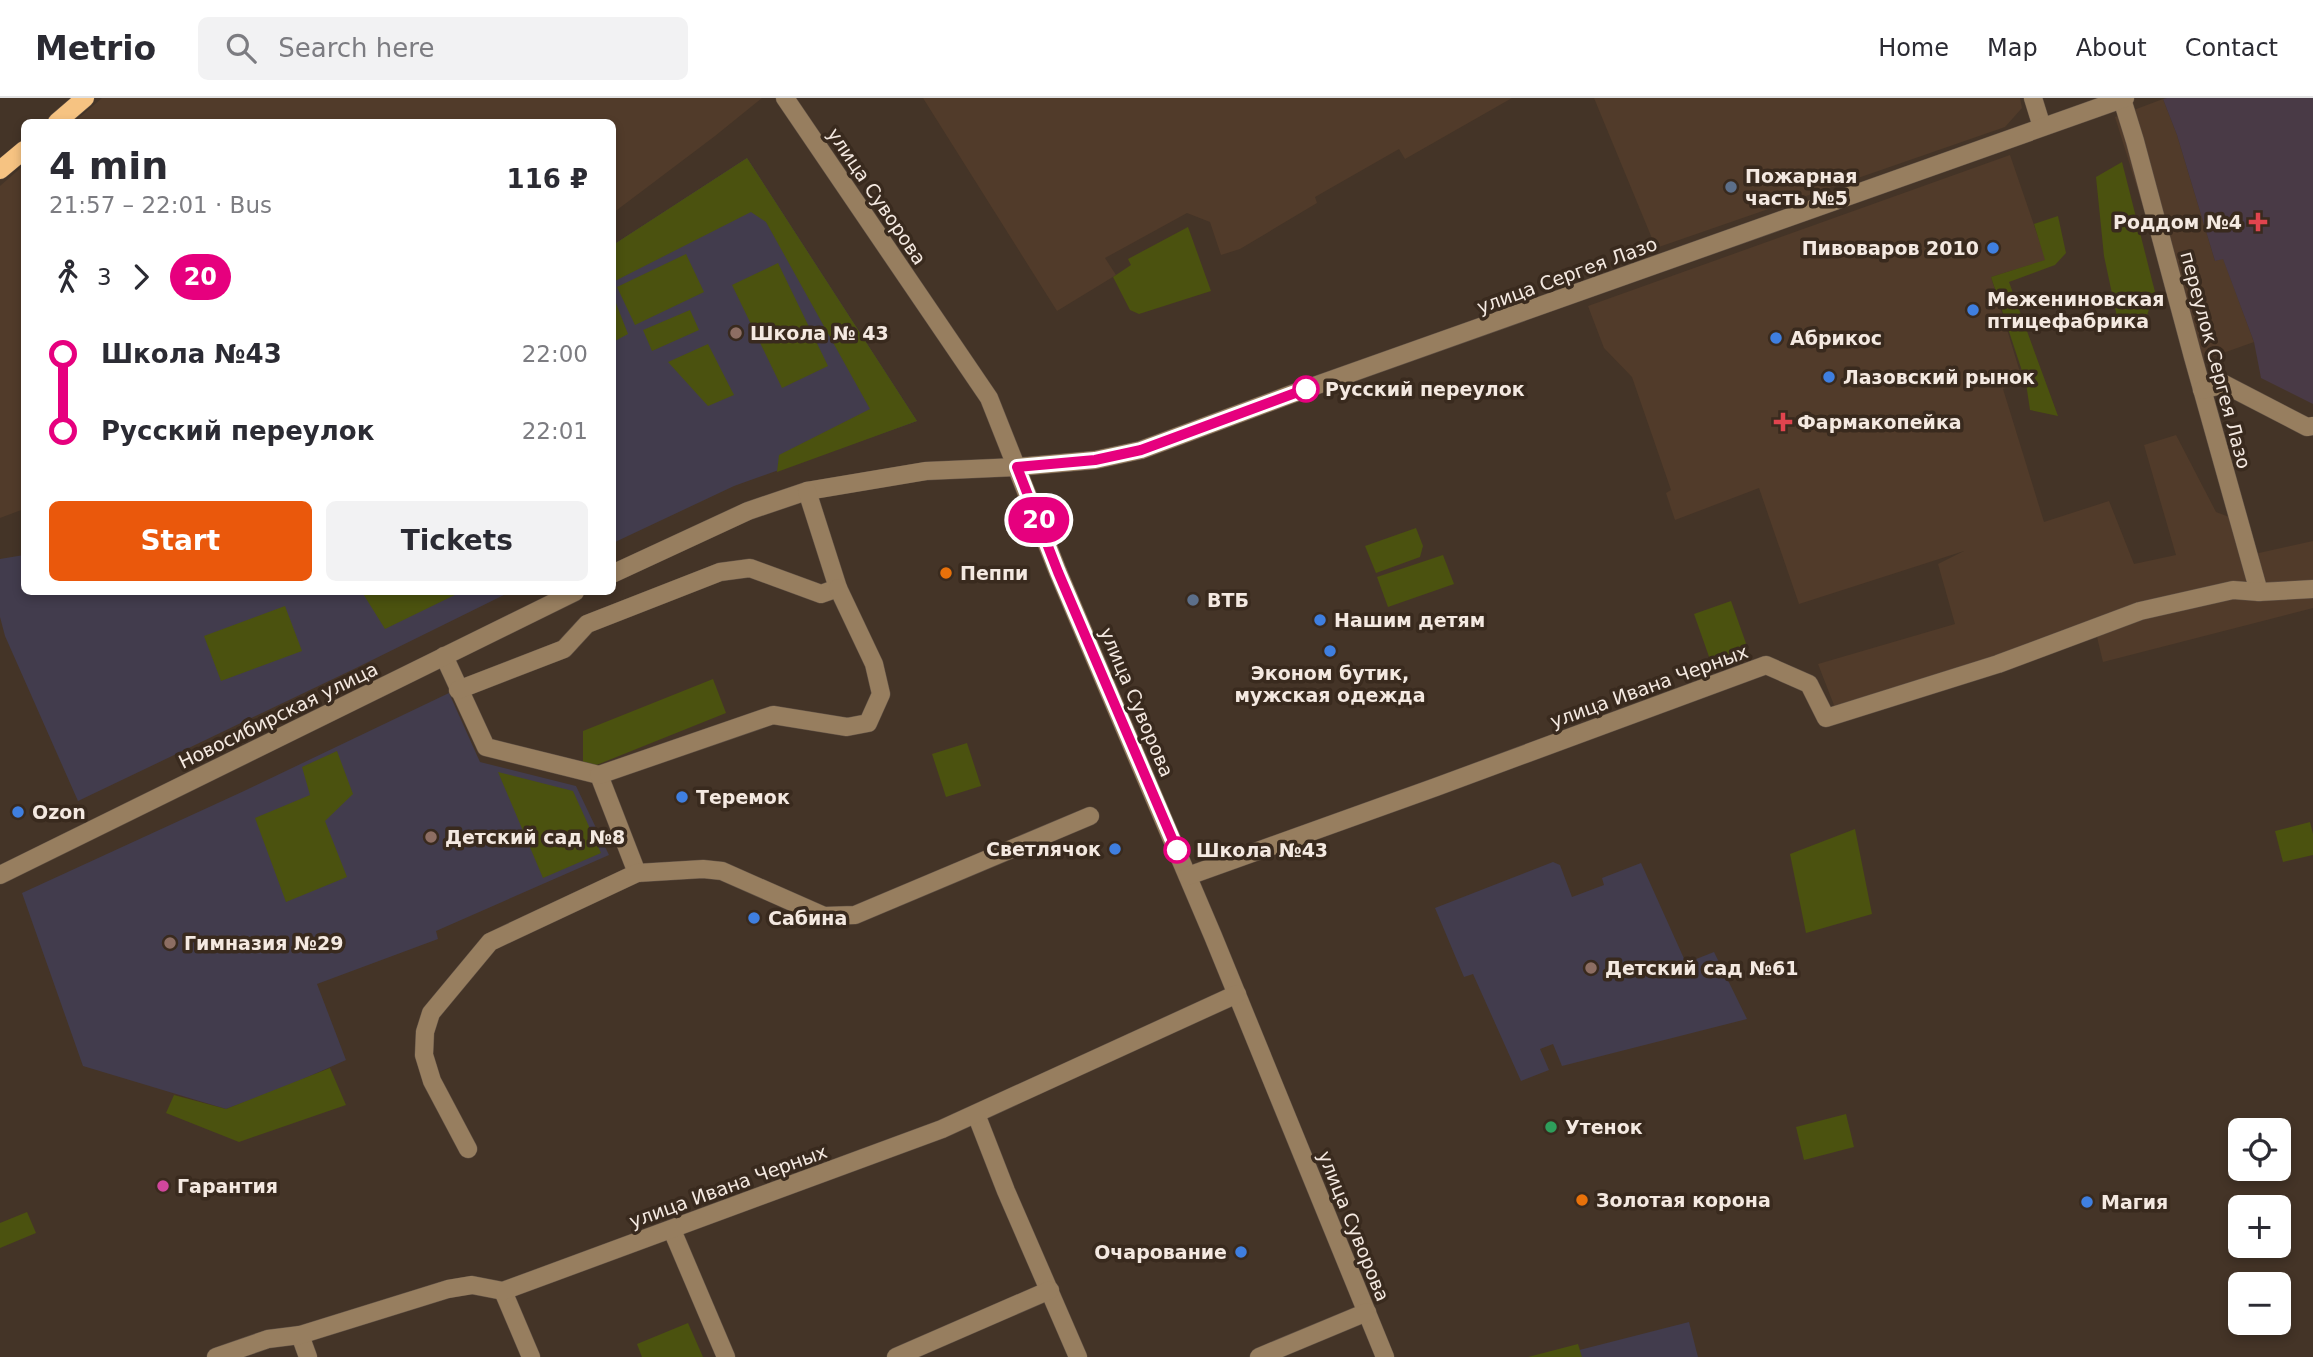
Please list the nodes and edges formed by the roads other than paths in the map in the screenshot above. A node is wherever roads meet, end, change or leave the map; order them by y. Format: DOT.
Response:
graph roads {
  1 [pos="85,98"];
  2 [pos="785,98"];
  3 [pos="2033,98"];
  4 [pos="2124,99"];
  5 [pos="60,119"];
  6 [pos="2042,127"];
  7 [pos="21,152"];
  8 [pos="0,170"];
  9 [pos="2202,390"];
  10 [pos="2313,426"];
  11 [pos="1017,467"];
  12 [pos="807,491"];
  13 [pos="616,571"];
  14 [pos="838,588"];
  15 [pos="2313,589"];
  16 [pos="2259,592"];
  17 [pos="569,595"];
  18 [pos="444,656"];
  19 [pos="458,690"];
  20 [pos="599,775"];
  21 [pos="1090,816"];
  22 [pos="637,873"];
  23 [pos="0,876"];
  24 [pos="1188,876"];
  25 [pos="1237,993"];
  26 [pos="976,1114"];
  27 [pos="468,1149"];
  28 [pos="672,1230"];
  29 [pos="1049,1290"];
  30 [pos="503,1291"];
  31 [pos="1367,1312"];
  32 [pos="300,1335"];
  33 [pos="899,1356"];
  34 [pos="216,1357"];
  35 [pos="308,1357"];
  36 [pos="531,1357"];
  37 [pos="726,1357"];
  38 [pos="1078,1357"];
  39 [pos="1259,1357"];
  40 [pos="1383,1357"];
  1 -- 5 [label="main road"];
  2 -- 11 [label="street, улица Суворова"];
  3 -- 6 [label="street"];
  4 -- 6 [label="street, улица Сергея Лазо"];
  4 -- 9 [label="street, переулок Сергея Лазо"];
  6 -- 11 [label="street, улица Сергея Лазо"];
  7 -- 8 [label="main road"];
  9 -- 10 [label="street"];
  9 -- 16 [label="street, переулок Сергея Лазо"];
  11 -- 12 [label="street"];
  11 -- 24 [label="street, улица Суворова"];
  12 -- 13 [label="street"];
  12 -- 14 [label="street"];
  14 -- 19 [label="street"];
  14 -- 20 [label="street"];
  15 -- 16 [label="street, улица Ивана Черных"];
  16 -- 24 [label="street, улица Ивана Черных"];
  17 -- 18 [label="street, Новосибирская улица"];
  18 -- 19 [label="street"];
  18 -- 23 [label="street, Новосибирская улица"];
  19 -- 20 [label="street"];
  20 -- 22 [label="street"];
  21 -- 22 [label="street"];
  22 -- 27 [label="street"];
  24 -- 25 [label="street, улица Суворова"];
  25 -- 26 [label="street, улица Ивана Черных"];
  25 -- 31 [label="street, улица Суворова"];
  26 -- 28 [label="street, улица Ивана Черных"];
  26 -- 29 [label="street"];
  28 -- 30 [label="street, улица Ивана Черных"];
  28 -- 37 [label="street"];
  29 -- 33 [label="street"];
  29 -- 38 [label="street"];
  30 -- 32 [label="street, улица Ивана Черных"];
  30 -- 36 [label="street"];
  31 -- 39 [label="street"];
  31 -- 40 [label="street, улица Суворова"];
  32 -- 34 [label="street, улица Ивана Черных"];
  32 -- 35 [label="street"];
}
